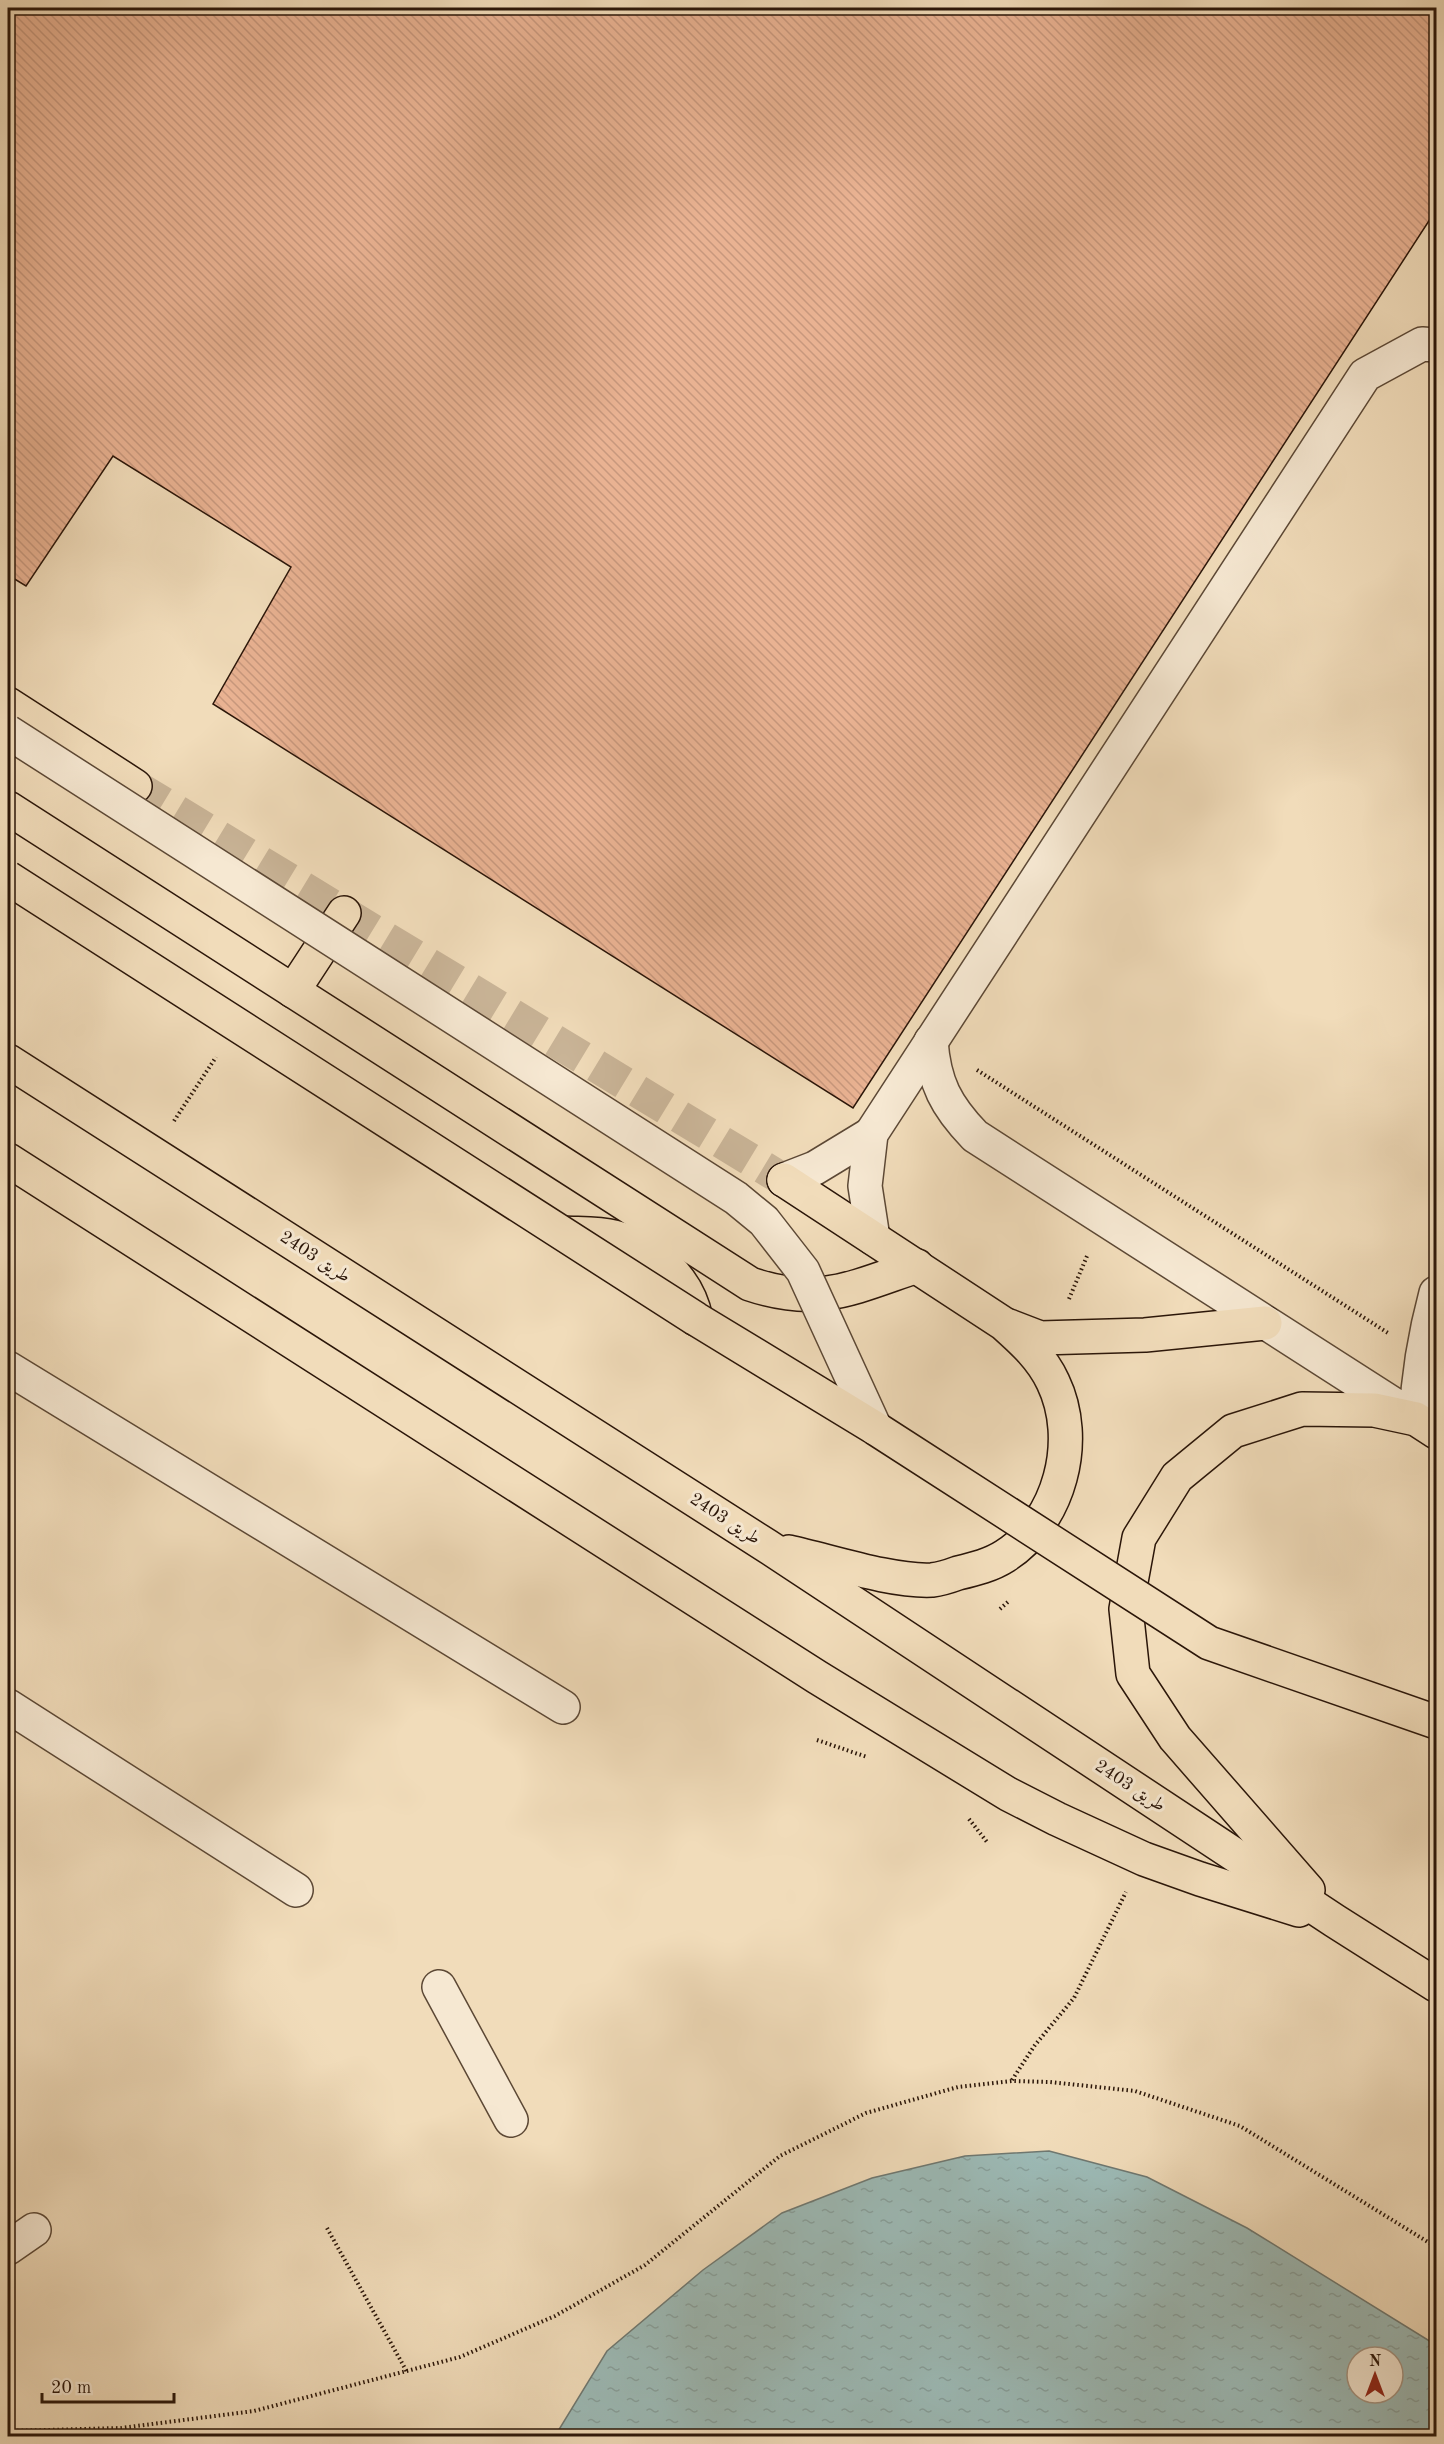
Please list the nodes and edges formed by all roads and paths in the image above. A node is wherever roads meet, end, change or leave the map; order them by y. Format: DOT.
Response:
graph roads {
  1 [pos="1437,345"];
  2 [pos="8,704"];
  3 [pos="8,732"];
  4 [pos="135,786"];
  5 [pos="8,808"];
  6 [pos="8,878"];
  7 [pos="344,913"];
  8 [pos="293,991"];
  9 [pos="931,1041"];
  10 [pos="8,1061"];
  11 [pos="871,1134"];
  12 [pos="8,1160"];
  13 [pos="784,1180"];
  14 [pos="873,1238"];
  15 [pos="1088,1255"];
  16 [pos="917,1266"];
  17 [pos="1437,1293"];
  18 [pos="1066,1307"];
  19 [pos="1265,1323"];
  20 [pos="1004,1324"];
  21 [pos="1423,1356"];
  22 [pos="8,1368"];
  23 [pos="1426,1426"];
  24 [pos="875,1428"];
  25 [pos="767,1546"];
  26 [pos="8,1706"];
  27 [pos="563,1707"];
  28 [pos="1437,1722"];
  29 [pos="1144,1859"];
  30 [pos="296,1890"];
  31 [pos="1335,1921"];
  32 [pos="1437,1985"];
  33 [pos="439,1987"];
  34 [pos="1012,2080"];
  35 [pos="511,2120"];
  36 [pos="327,2228"];
  37 [pos="34,2230"];
  38 [pos="1437,2247"];
  39 [pos="8,2248"];
  40 [pos="407,2372"];
  41 [pos="8,2431"];
  1 -- 9 [label="lane"];
  2 -- 4 [label="main road"];
  3 -- 24 [label="lane, bridge"];
  5 -- 8 [label="main road"];
  6 -- 24 [label="main road, bridge"];
  7 -- 8 [label="main road"];
  8 -- 16 [label="main road"];
  9 -- 11 [label="lane"];
  9 -- 19 [label="lane"];
  9 -- 21 [label="path"];
  10 -- 25 [label="main road, طريق 2403"];
  11 -- 13 [label="lane"];
  11 -- 14 [label="lane"];
  12 -- 29 [label="main road"];
  13 -- 14 [label="main road"];
  14 -- 16 [label="main road"];
  15 -- 18 [label="path"];
  16 -- 20 [label="main road"];
  17 -- 21 [label="lane"];
  19 -- 20 [label="main road"];
  19 -- 23 [label="lane"];
  20 -- 25 [label="main road"];
  21 -- 23 [label="lane"];
  22 -- 27 [label="lane"];
  23 -- 31 [label="main road"];
  24 -- 28 [label="main road, bridge"];
  25 -- 31 [label="main road, طريق 2403"];
  26 -- 30 [label="lane"];
  29 -- 31 [label="main road"];
  29 -- 34 [label="path"];
  31 -- 32 [label="main road, طريق 2403"];
  33 -- 35 [label="lane"];
  34 -- 38 [label="path"];
  34 -- 40 [label="path"];
  36 -- 40 [label="path"];
  37 -- 39 [label="lane"];
  40 -- 41 [label="path"];
}
